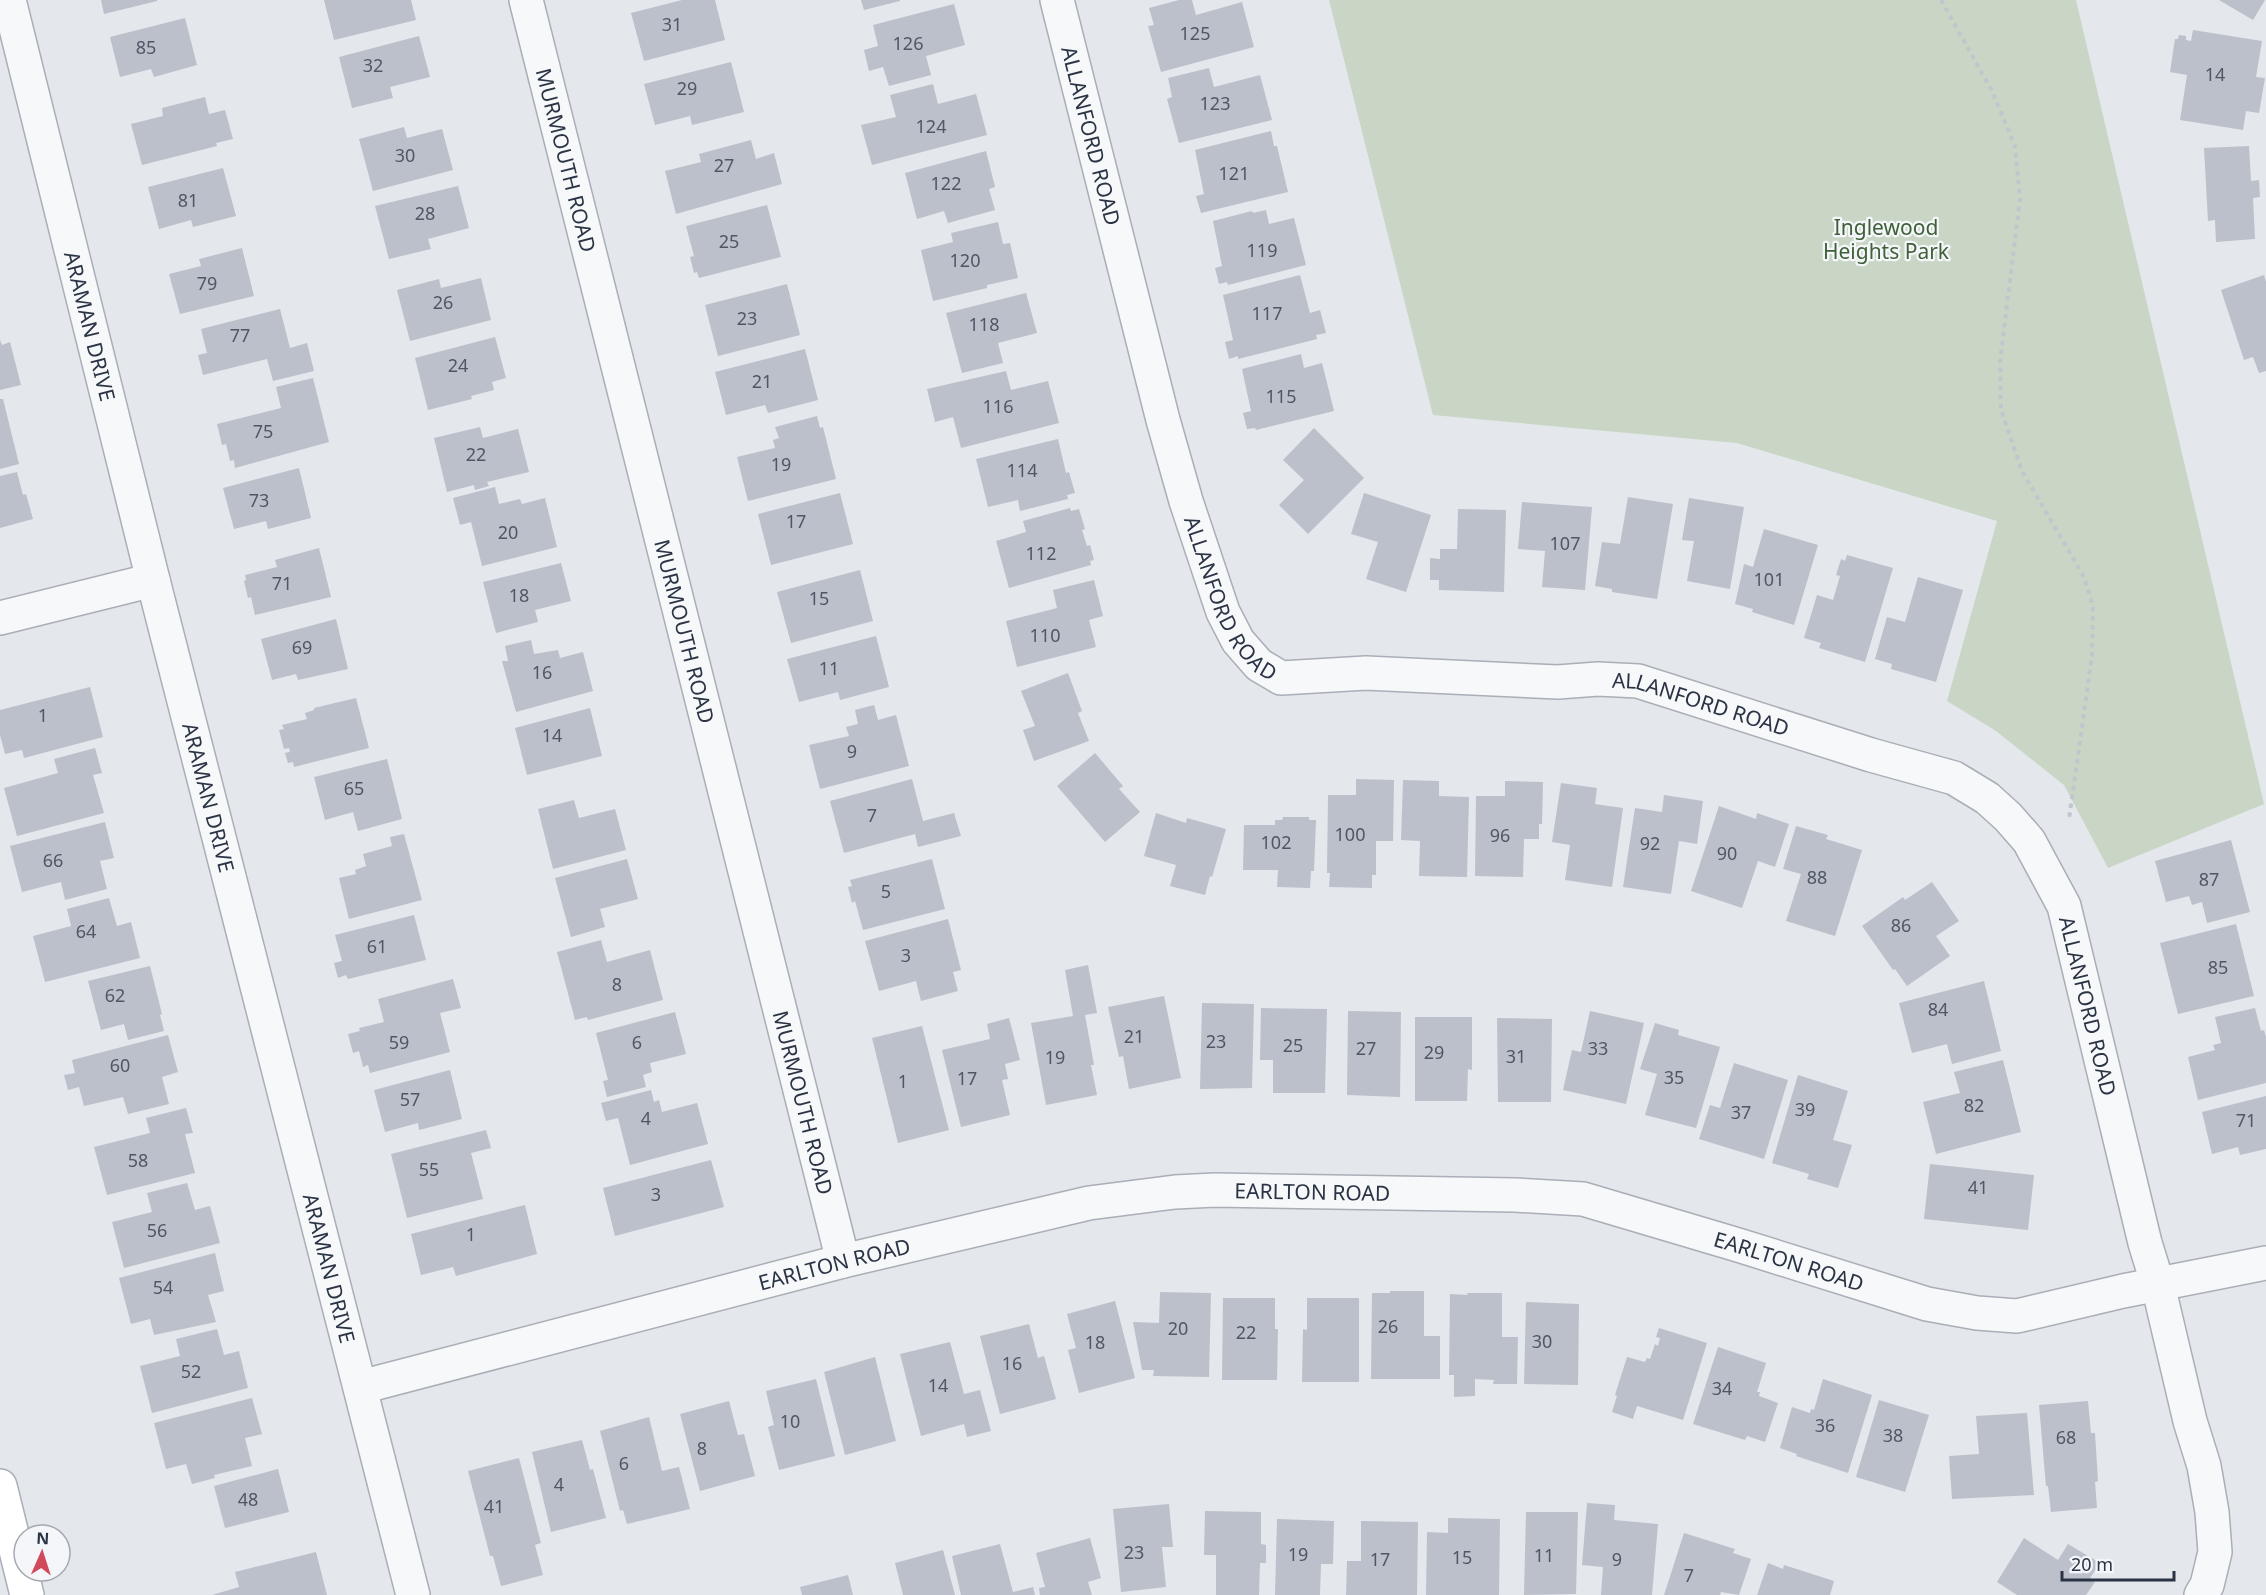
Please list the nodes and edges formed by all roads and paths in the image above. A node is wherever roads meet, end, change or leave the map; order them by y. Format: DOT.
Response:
graph roads {
  1 [pos="9,0"];
  2 [pos="526,0"];
  3 [pos="1057,0"];
  4 [pos="1941,0"];
  5 [pos="153,580"];
  6 [pos="0,618"];
  7 [pos="2069,819"];
  8 [pos="843,1261"];
  9 [pos="2266,1263"];
  10 [pos="2158,1285"];
  11 [pos="361,1387"];
  12 [pos="0,1486"];
  13 [pos="27,1595"];
  14 [pos="413,1595"];
  15 [pos="2201,1595"];
  1 -- 5 [label="street, ARAMAN DRIVE"];
  2 -- 8 [label="street, MURMOUTH ROAD"];
  3 -- 10 [label="street, ALLANFORD ROAD"];
  4 -- 7 [label="path"];
  5 -- 6 [label="street"];
  5 -- 11 [label="street, ARAMAN DRIVE"];
  8 -- 10 [label="street, EARLTON ROAD"];
  8 -- 11 [label="street, EARLTON ROAD"];
  9 -- 10 [label="street, EARLTON ROAD"];
  10 -- 15 [label="street, ALLANFORD ROAD"];
  11 -- 14 [label="street, ARAMAN DRIVE"];
  12 -- 13 [label="main road"];
}
